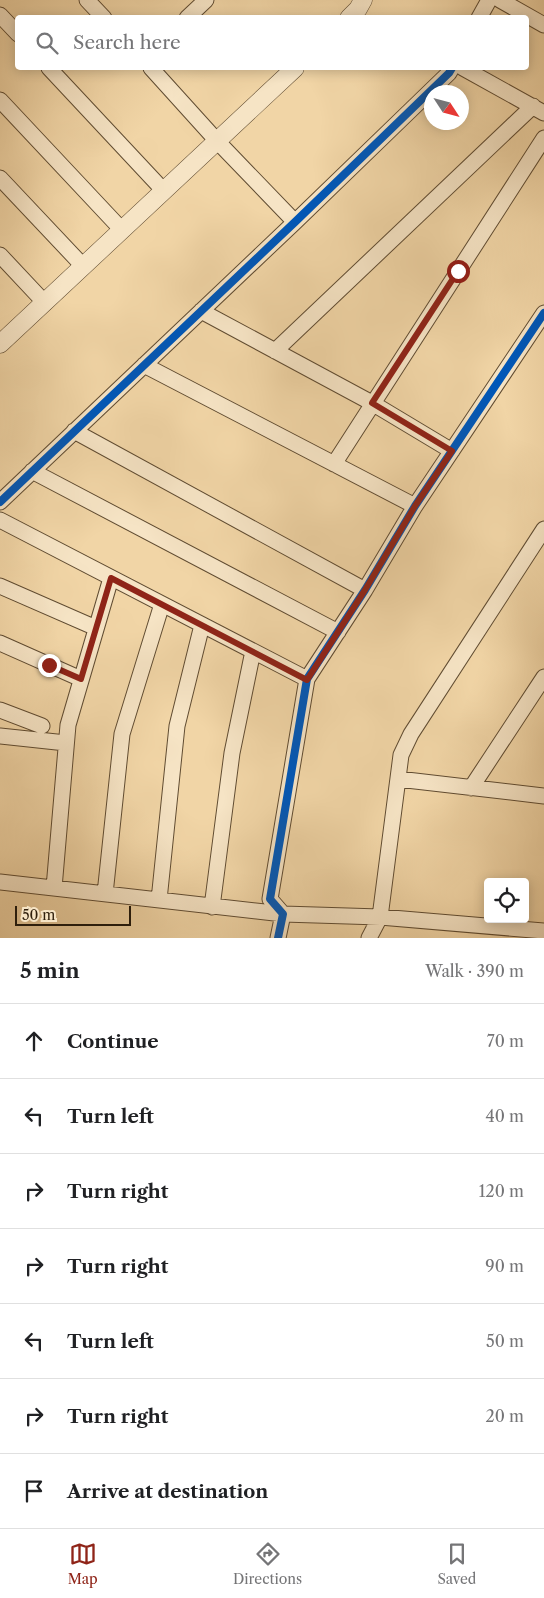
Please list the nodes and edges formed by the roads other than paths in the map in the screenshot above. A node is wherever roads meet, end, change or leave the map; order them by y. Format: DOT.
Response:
graph roads {
  1 [pos="87,0"];
  2 [pos="206,0"];
  3 [pos="363,0"];
  4 [pos="489,0"];
  5 [pos="500,0"];
  6 [pos="0,15"];
  7 [pos="101,15"];
  8 [pos="190,15"];
  9 [pos="352,15"];
  10 [pos="482,15"];
  11 [pos="525,15"];
  12 [pos="529,17"];
  13 [pos="544,26"];
  14 [pos="15,31"];
  15 [pos="51,70"];
  16 [pos="153,70"];
  17 [pos="293,70"];
  18 [pos="451,70"];
  19 [pos="467,70"];
  20 [pos="0,100"];
  21 [pos="539,110"];
  22 [pos="544,138"];
  23 [pos="217,141"];
  24 [pos="0,178"];
  25 [pos="164,190"];
  26 [pos="295,222"];
  27 [pos="122,230"];
  28 [pos="0,255"];
  29 [pos="83,266"];
  30 [pos="45,302"];
  31 [pos="201,311"];
  32 [pos="542,322"];
  33 [pos="1,340"];
  34 [pos="274,351"];
  35 [pos="144,365"];
  36 [pos="372,403"];
  37 [pos="74,432"];
  38 [pos="452,451"];
  39 [pos="334,464"];
  40 [pos="32,472"];
  41 [pos="0,502"];
  42 [pos="415,506"];
  43 [pos="0,520"];
  44 [pos="544,529"];
  45 [pos="111,578"];
  46 [pos="0,586"];
  47 [pos="365,590"];
  48 [pos="162,604"];
  49 [pos="202,625"];
  50 [pos="96,628"];
  51 [pos="338,632"];
  52 [pos="0,644"];
  53 [pos="253,651"];
  54 [pos="544,676"];
  55 [pos="81,679"];
  56 [pos="307,680"];
  57 [pos="0,710"];
  58 [pos="42,726"];
  59 [pos="0,736"];
  60 [pos="66,743"];
  61 [pos="398,778"];
  62 [pos="471,788"];
  63 [pos="544,796"];
  64 [pos="0,882"];
  65 [pos="54,888"];
  66 [pos="105,894"];
  67 [pos="158,900"];
  68 [pos="212,906"];
  69 [pos="283,914"];
  70 [pos="380,917"];
  71 [pos="544,931"];
  72 [pos="278,938"];
  73 [pos="369,938"];
  1 -- 7 [label="street"];
  2 -- 8 [label="street"];
  3 -- 9 [label="street"];
  4 -- 10 [label="street"];
  5 -- 11 [label="street"];
  6 -- 14 [label="street"];
  12 -- 13 [label="street"];
  15 -- 25 [label="street"];
  16 -- 23 [label="street"];
  17 -- 23 [label="street"];
  18 -- 26 [label="street"];
  19 -- 21 [label="street"];
  20 -- 27 [label="street"];
  21 -- 34 [label="street"];
  22 -- 36 [label="street"];
  23 -- 25 [label="street"];
  23 -- 26 [label="street"];
  24 -- 29 [label="street"];
  25 -- 27 [label="street"];
  26 -- 31 [label="street"];
  27 -- 29 [label="street"];
  28 -- 30 [label="street"];
  29 -- 30 [label="street"];
  30 -- 33 [label="street"];
  31 -- 34 [label="street"];
  31 -- 35 [label="street"];
  32 -- 38 [label="street"];
  34 -- 36 [label="street"];
  35 -- 37 [label="street"];
  35 -- 39 [label="street"];
  36 -- 38 [label="street"];
  36 -- 39 [label="street"];
  37 -- 40 [label="street"];
  37 -- 47 [label="street"];
  38 -- 42 [label="street"];
  39 -- 42 [label="street"];
  40 -- 41 [label="street"];
  40 -- 51 [label="street"];
  42 -- 47 [label="street"];
  43 -- 45 [label="street"];
  44 -- 61 [label="street"];
  45 -- 48 [label="street"];
  45 -- 50 [label="street"];
  46 -- 50 [label="street"];
  47 -- 51 [label="street"];
  48 -- 49 [label="street"];
  48 -- 66 [label="street"];
  49 -- 53 [label="street"];
  49 -- 67 [label="street"];
  50 -- 55 [label="street"];
  51 -- 56 [label="street"];
  52 -- 55 [label="street"];
  53 -- 56 [label="street"];
  53 -- 68 [label="street"];
  54 -- 62 [label="street"];
  55 -- 60 [label="street"];
  56 -- 69 [label="street"];
  57 -- 58 [label="street"];
  59 -- 60 [label="street"];
  60 -- 65 [label="street"];
  61 -- 62 [label="street"];
  61 -- 70 [label="street"];
  62 -- 63 [label="street"];
  64 -- 65 [label="street"];
  65 -- 66 [label="street"];
  66 -- 67 [label="street"];
  67 -- 68 [label="street"];
  68 -- 69 [label="street"];
  69 -- 70 [label="street"];
  69 -- 72 [label="street"];
  70 -- 71 [label="street"];
  70 -- 73 [label="street"];
}
